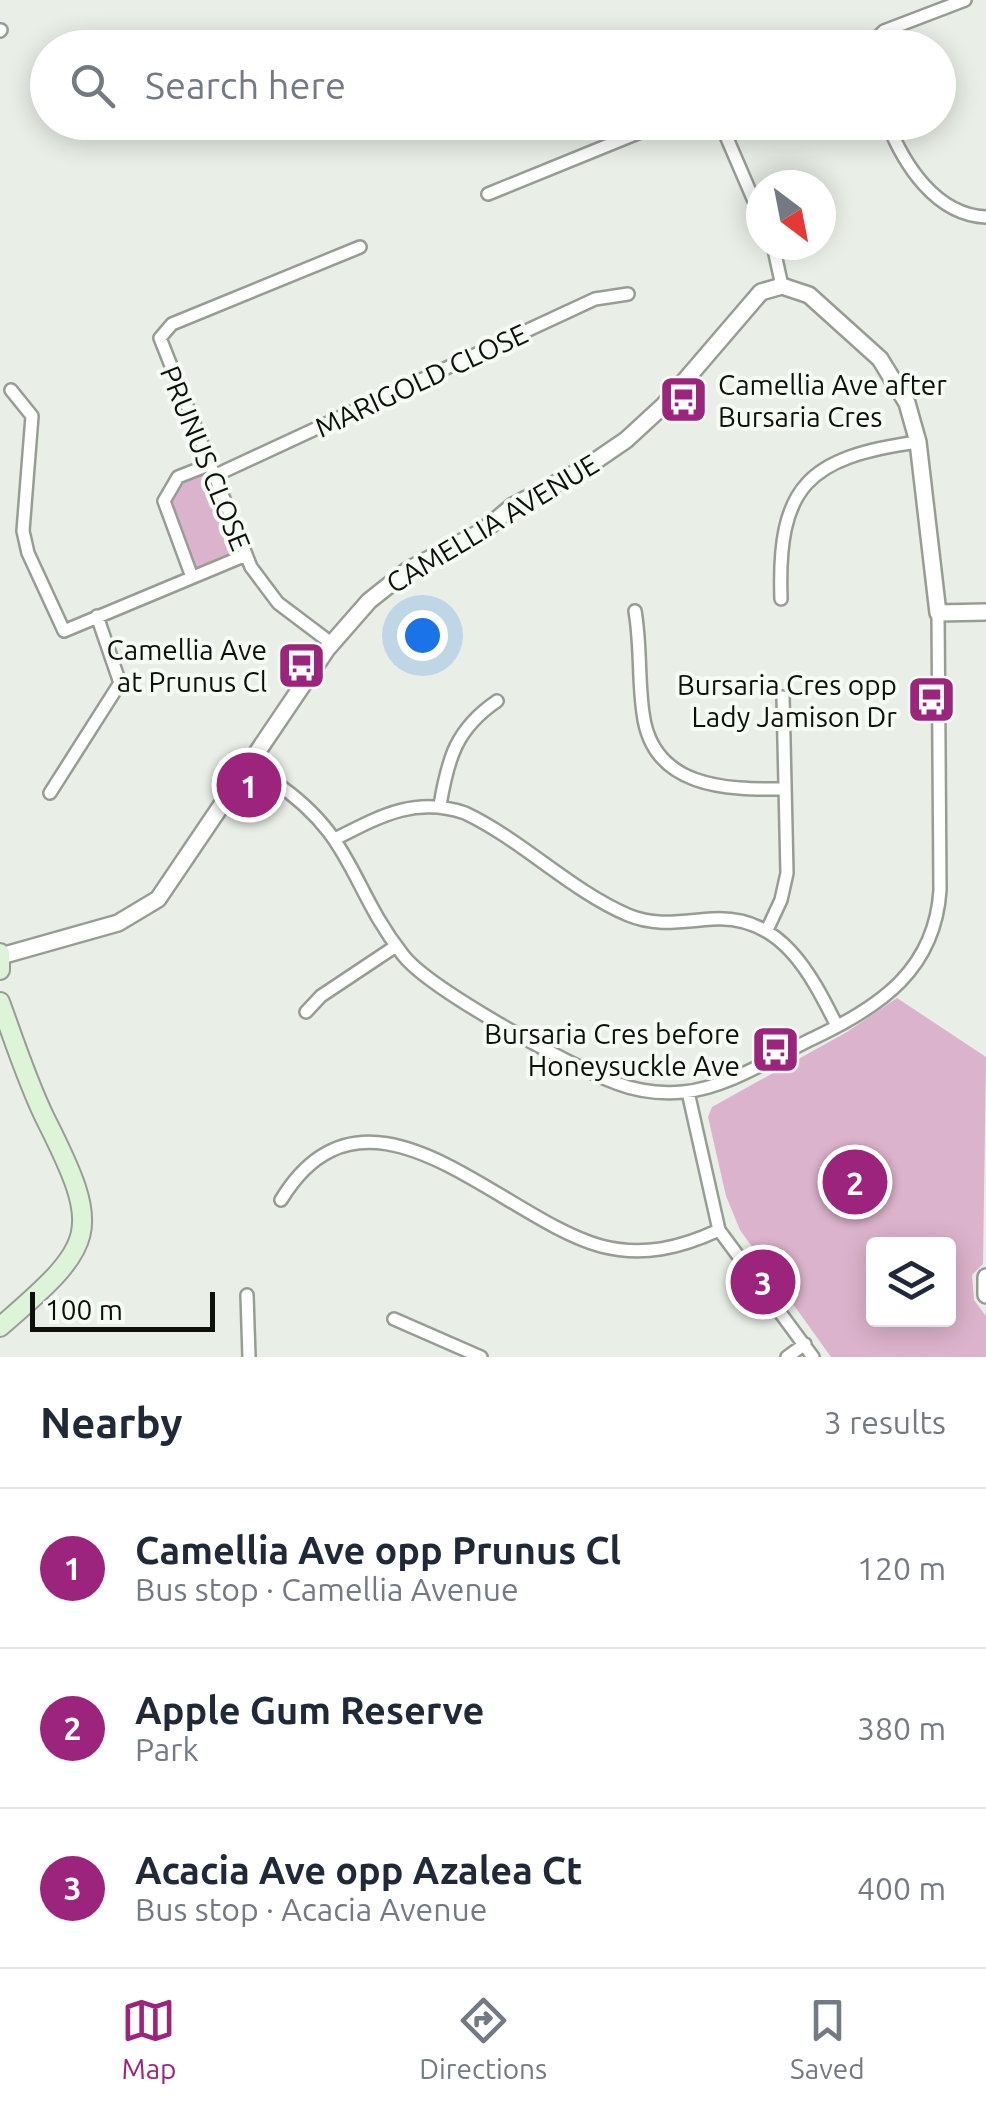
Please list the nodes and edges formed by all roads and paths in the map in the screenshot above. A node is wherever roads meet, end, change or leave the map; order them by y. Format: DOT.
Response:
graph roads {
  1 [pos="964,0"];
  2 [pos="931,6"];
  3 [pos="886,30"];
  4 [pos="620,140"];
  5 [pos="728,140"];
  6 [pos="897,140"];
  7 [pos="746,182"];
  8 [pos="488,194"];
  9 [pos="986,216"];
  10 [pos="360,248"];
  11 [pos="776,260"];
  12 [pos="782,286"];
  13 [pos="628,294"];
  14 [pos="12,390"];
  15 [pos="918,442"];
  16 [pos="214,470"];
  17 [pos="246,555"];
  18 [pos="192,577"];
  19 [pos="780,599"];
  20 [pos="635,611"];
  21 [pos="986,612"];
  22 [pos="938,613"];
  23 [pos="98,616"];
  24 [pos="332,642"];
  25 [pos="783,697"];
  26 [pos="497,701"];
  27 [pos="274,781"];
  28 [pos="785,789"];
  29 [pos="50,793"];
  30 [pos="440,805"];
  31 [pos="337,838"];
  32 [pos="767,930"];
  33 [pos="396,946"];
  34 [pos="0,954"];
  35 [pos="0,970"];
  36 [pos="0,1002"];
  37 [pos="306,1012"];
  38 [pos="838,1026"];
  39 [pos="688,1092"];
  40 [pos="280,1200"];
  41 [pos="719,1230"];
  42 [pos="986,1278"];
  43 [pos="986,1294"];
  44 [pos="247,1295"];
  45 [pos="394,1319"];
  46 [pos="0,1327"];
  47 [pos="804,1344"];
  48 [pos="249,1357"];
  49 [pos="482,1357"];
  50 [pos="787,1357"];
  51 [pos="813,1357"];
  1 -- 2 [label="street"];
  2 -- 3 [label="street"];
  4 -- 8 [label="street"];
  5 -- 7 [label="street"];
  6 -- 9 [label="street"];
  10 -- 16 [label="street, PRUNUS CLOSE"];
  11 -- 12 [label="street"];
  12 -- 15 [label="street"];
  12 -- 24 [label="street, CAMELLIA AVENUE"];
  13 -- 16 [label="street, MARIGOLD CLOSE"];
  14 -- 23 [label="street"];
  15 -- 19 [label="street"];
  15 -- 22 [label="street"];
  16 -- 17 [label="street, PRUNUS CLOSE"];
  16 -- 18 [label="street, MARIGOLD CLOSE"];
  17 -- 18 [label="street"];
  17 -- 24 [label="street, PRUNUS CLOSE"];
  18 -- 23 [label="street"];
  20 -- 28 [label="street"];
  21 -- 22 [label="street"];
  22 -- 38 [label="street"];
  23 -- 29 [label="street"];
  24 -- 34 [label="street, CAMELLIA AVENUE"];
  25 -- 28 [label="street"];
  26 -- 30 [label="street"];
  27 -- 31 [label="street"];
  28 -- 32 [label="street"];
  30 -- 31 [label="street"];
  30 -- 32 [label="street"];
  31 -- 33 [label="street"];
  32 -- 38 [label="street"];
  33 -- 37 [label="street"];
  33 -- 39 [label="street"];
  34 -- 35 [label="main road"];
  36 -- 46 [label="main road"];
  38 -- 39 [label="street"];
  39 -- 41 [label="street"];
  40 -- 41 [label="street"];
  41 -- 47 [label="street"];
  42 -- 43 [label="street"];
  44 -- 48 [label="street"];
  45 -- 49 [label="street"];
  47 -- 50 [label="street"];
  47 -- 51 [label="street"];
}
